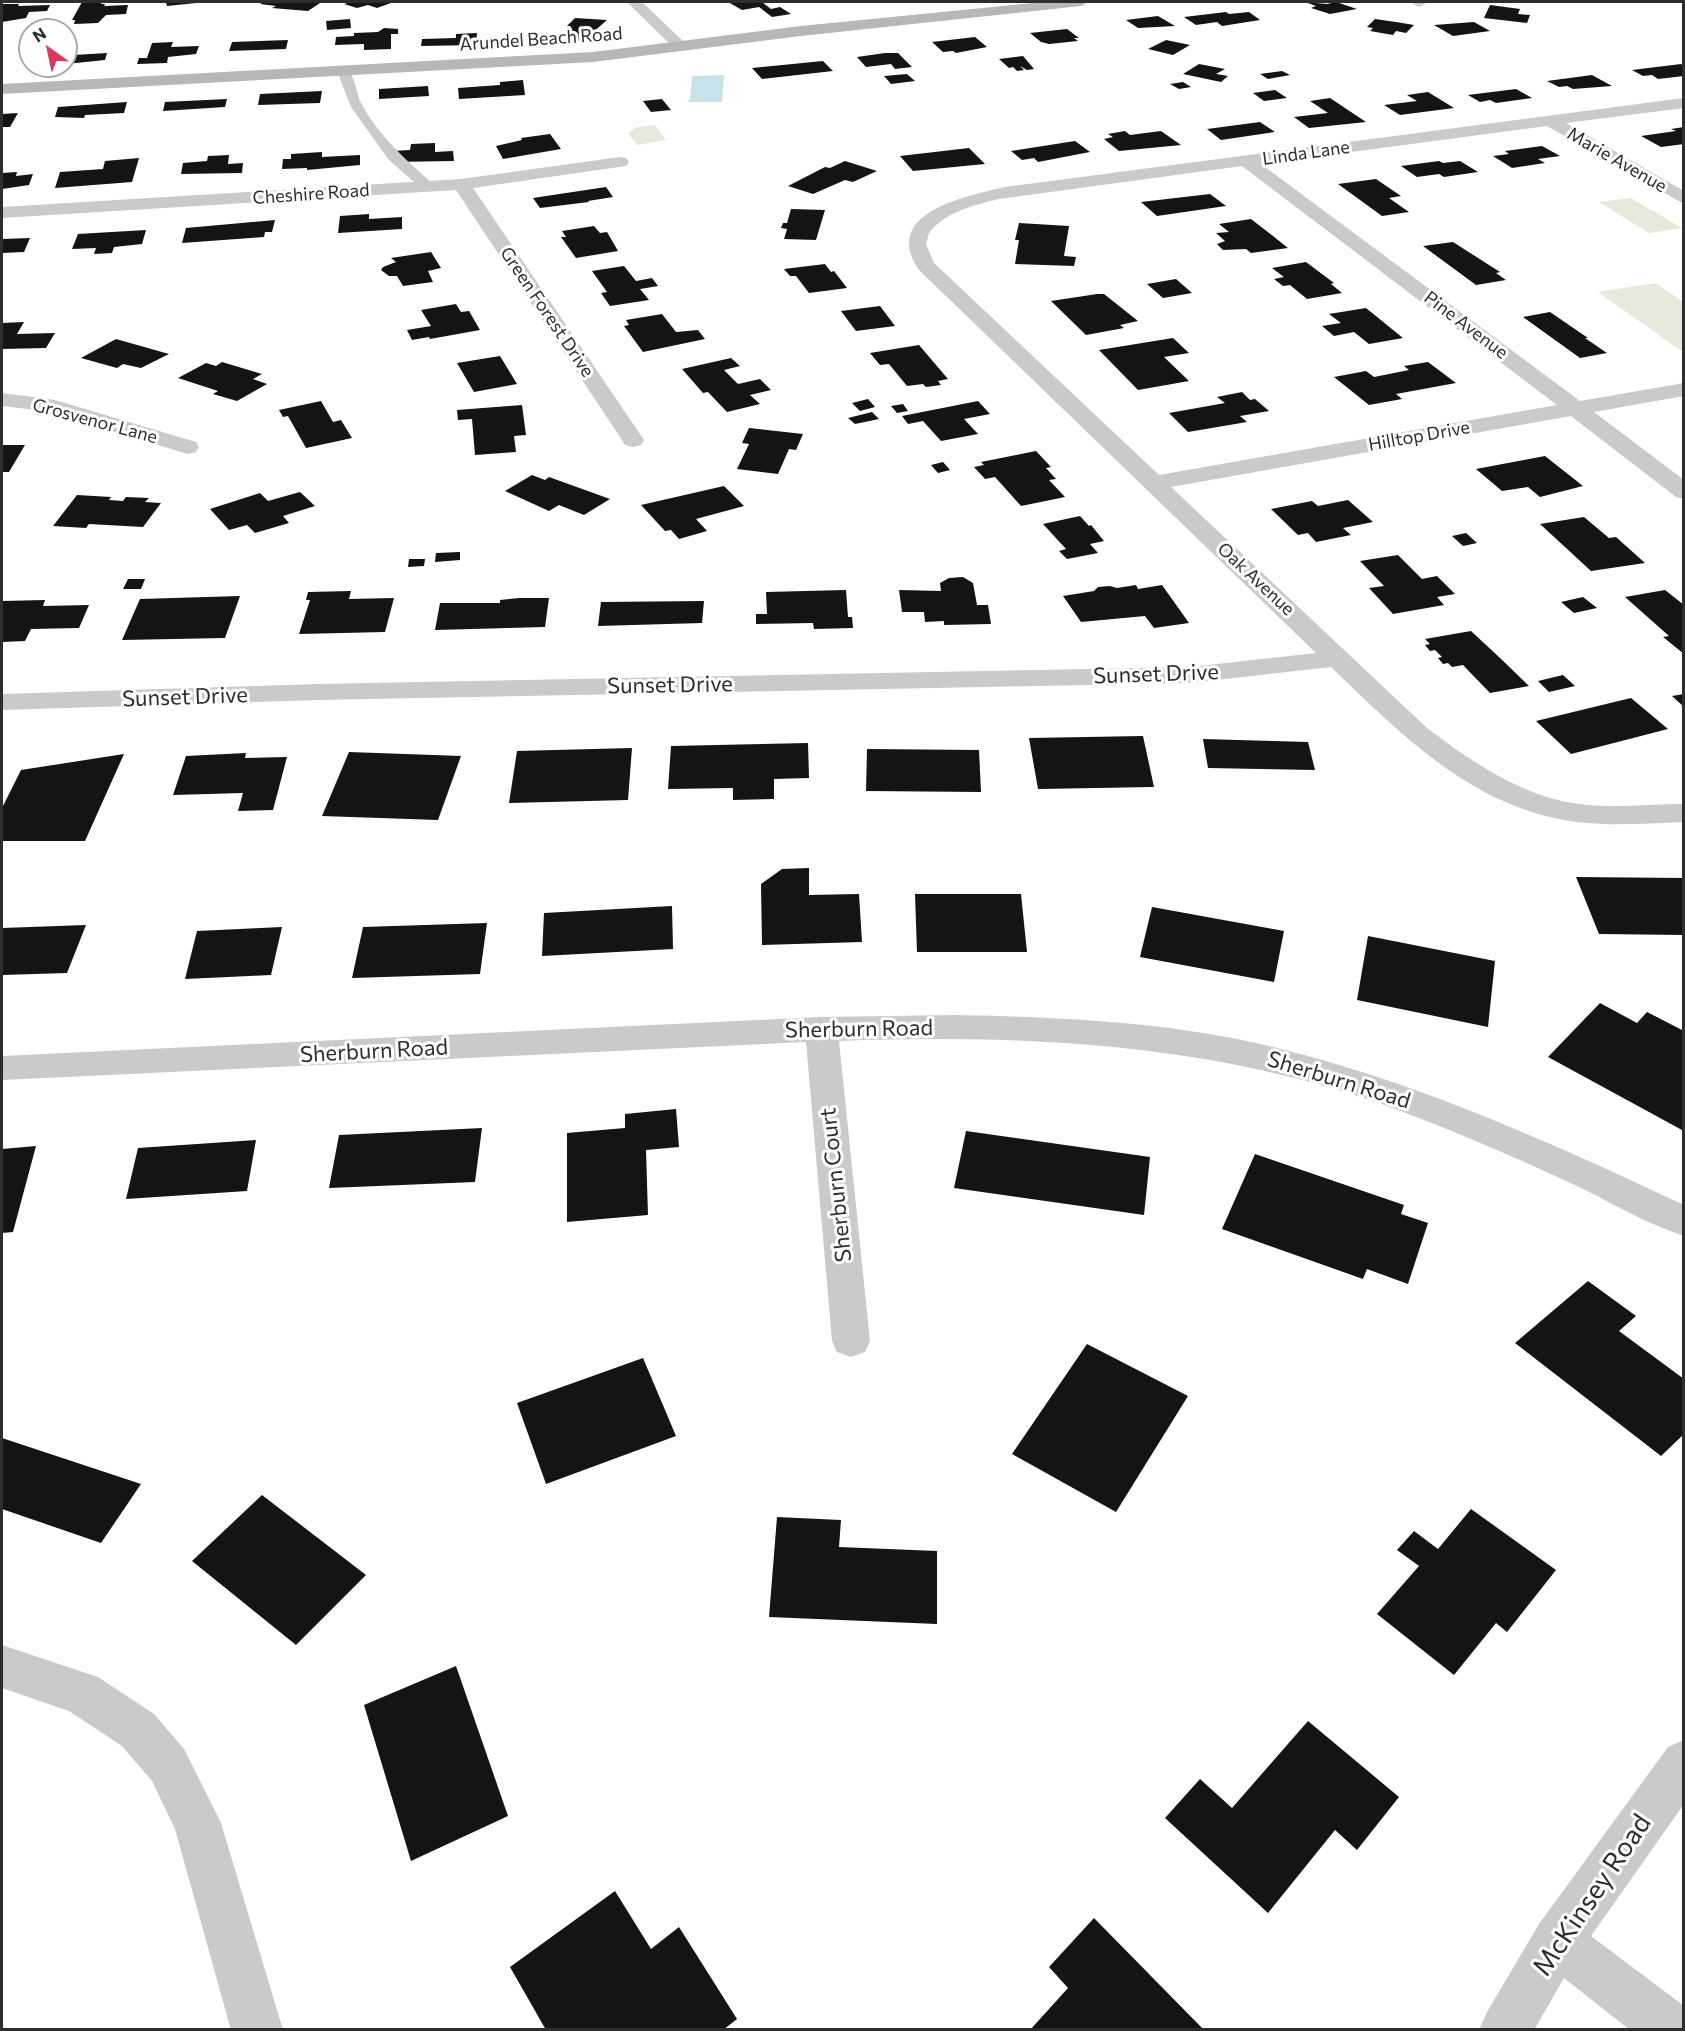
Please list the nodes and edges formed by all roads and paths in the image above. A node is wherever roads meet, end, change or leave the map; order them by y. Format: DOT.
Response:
graph roads {
  1 [pos="633,2"];
  2 [pos="1081,2"];
  3 [pos="696,31"];
  4 [pos="707,44"];
  5 [pos="681,47"];
  6 [pos="344,70"];
  7 [pos="2,89"];
  8 [pos="1683,103"];
  9 [pos="1550,121"];
  10 [pos="1246,161"];
  11 [pos="620,162"];
  12 [pos="461,184"];
  13 [pos="427,186"];
  14 [pos="1683,199"];
  15 [pos="2,213"];
  16 [pos="933,218"];
  17 [pos="1683,389"];
  18 [pos="2,400"];
  19 [pos="1575,408"];
  20 [pos="633,440"];
  21 [pos="188,447"];
  22 [pos="1154,483"];
  23 [pos="1683,492"];
  24 [pos="1338,658"];
  25 [pos="2,702"];
  26 [pos="1683,813"];
  27 [pos="821,1029"];
  28 [pos="2,1068"];
  29 [pos="1683,1222"];
  30 [pos="851,1341"];
  31 [pos="2,1667"];
  32 [pos="1683,1762"];
  33 [pos="1557,1942"];
  34 [pos="257,2030"];
  35 [pos="1505,2030"];
  36 [pos="1673,2030"];
  1 -- 5 [label="street"];
  2 -- 4 [label="street, Arundel Beach Road"];
  3 -- 4 [label="street"];
  4 -- 5 [label="street, Arundel Beach Road"];
  5 -- 6 [label="street, Arundel Beach Road"];
  6 -- 7 [label="street, Arundel Beach Road"];
  6 -- 13 [label="lane"];
  8 -- 9 [label="street, Linda Lane"];
  9 -- 10 [label="street, Linda Lane"];
  9 -- 14 [label="street, Marie Avenue"];
  10 -- 16 [label="street, Linda Lane"];
  10 -- 19 [label="street, Pine Avenue"];
  11 -- 12 [label="street, Cheshire Road"];
  12 -- 13 [label="street, Cheshire Road"];
  12 -- 20 [label="street, Green Forest Drive"];
  13 -- 15 [label="street, Cheshire Road"];
  16 -- 22 [label="street, Oak Avenue"];
  17 -- 19 [label="street, Hilltop Drive"];
  18 -- 21 [label="street, Grosvenor Lane"];
  19 -- 22 [label="street, Hilltop Drive"];
  19 -- 23 [label="street, Pine Avenue"];
  22 -- 24 [label="street, Oak Avenue"];
  24 -- 25 [label="street, Sunset Drive"];
  24 -- 26 [label="street, Oak Avenue"];
  27 -- 28 [label="street, Sherburn Road"];
  27 -- 29 [label="street, Sherburn Road"];
  27 -- 30 [label="street, Sherburn Court"];
  31 -- 34 [label="street"];
  32 -- 33 [label="street, McKinsey Road"];
  33 -- 35 [label="street, McKinsey Road"];
  33 -- 36 [label="street"];
}
